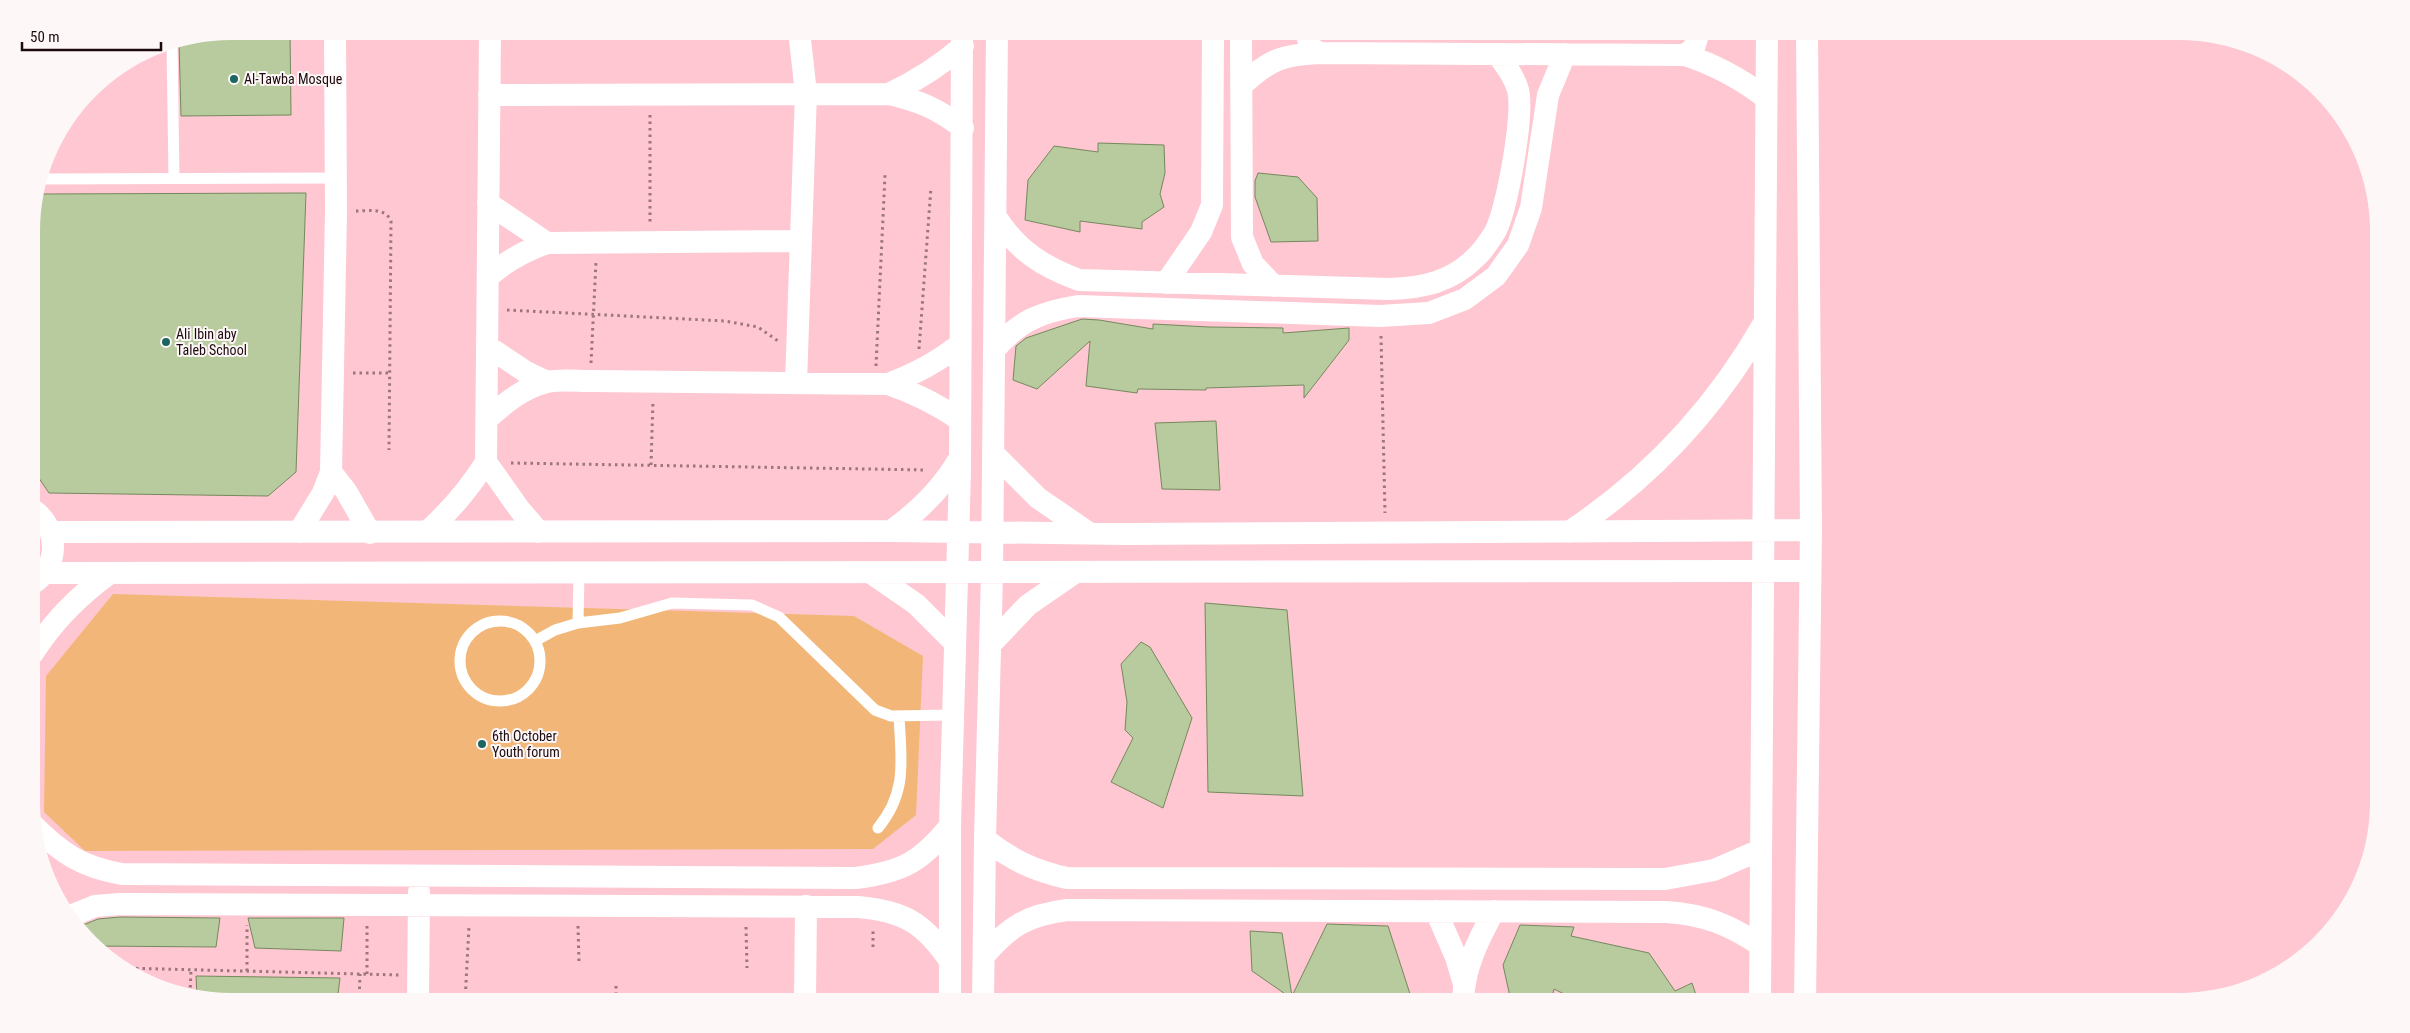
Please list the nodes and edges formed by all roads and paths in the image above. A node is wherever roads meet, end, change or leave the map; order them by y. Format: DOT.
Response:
graph roads {
  1 [pos="335,40"];
  2 [pos="490,40"];
  3 [pos="800,40"];
  4 [pos="962,40"];
  5 [pos="963,40"];
  6 [pos="997,40"];
  7 [pos="1212,40"];
  8 [pos="1241,40"];
  9 [pos="1308,40"];
  10 [pos="1696,40"];
  11 [pos="1767,40"];
  12 [pos="1806,40"];
  13 [pos="172,49"];
  14 [pos="1319,53"];
  15 [pos="1497,54"];
  16 [pos="1565,54"];
  17 [pos="1685,55"];
  18 [pos="1241,86"];
  19 [pos="650,94"];
  20 [pos="806,94"];
  21 [pos="889,94"];
  22 [pos="489,95"];
  23 [pos="1766,98"];
  24 [pos="963,128"];
  25 [pos="1516,134"];
  26 [pos="1541,138"];
  27 [pos="885,175"];
  28 [pos="174,178"];
  29 [pos="335,178"];
  30 [pos="47,179"];
  31 [pos="931,187"];
  32 [pos="488,203"];
  33 [pos="1212,205"];
  34 [pos="1240,208"];
  35 [pos="336,212"];
  36 [pos="996,217"];
  37 [pos="800,241"];
  38 [pos="597,242"];
  39 [pos="650,242"];
  40 [pos="547,243"];
  41 [pos="488,277"];
  42 [pos="1079,280"];
  43 [pos="1166,283"];
  44 [pos="1274,286"];
  45 [pos="1078,306"];
  46 [pos="488,310"];
  47 [pos="594,314"];
  48 [pos="1380,316"];
  49 [pos="1765,322"];
  50 [pos="960,344"];
  51 [pos="487,346"];
  52 [pos="994,350"];
  53 [pos="797,354"];
  54 [pos="390,373"];
  55 [pos="917,373"];
  56 [pos="333,374"];
  57 [pos="590,381"];
  58 [pos="547,382"];
  59 [pos="654,382"];
  60 [pos="796,383"];
  61 [pos="882,384"];
  62 [pos="487,419"];
  63 [pos="960,420"];
  64 [pos="389,450"];
  65 [pos="994,454"];
  66 [pos="486,462"];
  67 [pos="650,465"];
  68 [pos="956,465"];
  69 [pos="331,472"];
  70 [pos="40,517"];
  71 [pos="1811,530"];
  72 [pos="891,531"];
  73 [pos="1764,531"];
  74 [pos="52,532"];
  75 [pos="300,532"];
  76 [pos="428,532"];
  77 [pos="539,532"];
  78 [pos="1569,532"];
  79 [pos="370,533"];
  80 [pos="959,533"];
  81 [pos="1386,533"];
  82 [pos="993,534"];
  83 [pos="1090,534"];
  84 [pos="1763,571"];
  85 [pos="1810,571"];
  86 [pos="871,572"];
  87 [pos="110,573"];
  88 [pos="579,573"];
  89 [pos="958,573"];
  90 [pos="992,574"];
  91 [pos="1073,574"];
  92 [pos="40,576"];
  93 [pos="40,578"];
  94 [pos="578,623"];
  95 [pos="535,641"];
  96 [pos="40,643"];
  97 [pos="954,643"];
  98 [pos="990,644"];
  99 [pos="953,715"];
  100 [pos="899,716"];
  101 [pos="950,826"];
  102 [pos="878,828"];
  103 [pos="43,835"];
  104 [pos="984,838"];
  105 [pos="1760,850"];
  106 [pos="419,876"];
  107 [pos="1066,878"];
  108 [pos="1665,879"];
  109 [pos="247,904"];
  110 [pos="367,905"];
  111 [pos="419,905"];
  112 [pos="470,905"];
  113 [pos="577,906"];
  114 [pos="746,906"];
  115 [pos="806,906"];
  116 [pos="1067,910"];
  117 [pos="1436,911"];
  118 [pos="1494,911"];
  119 [pos="1667,912"];
  120 [pos="76,914"];
  121 [pos="1760,945"];
  122 [pos="984,956"];
  123 [pos="950,961"];
  124 [pos="579,962"];
  125 [pos="138,968"];
  126 [pos="747,968"];
  127 [pos="191,970"];
  128 [pos="247,971"];
  129 [pos="360,974"];
  130 [pos="366,974"];
  131 [pos="418,976"];
  132 [pos="616,986"];
  133 [pos="190,989"];
  134 [pos="1463,991"];
  135 [pos="359,993"];
  136 [pos="418,993"];
  137 [pos="466,993"];
  138 [pos="616,993"];
  139 [pos="805,993"];
  140 [pos="950,993"];
  141 [pos="984,993"];
  142 [pos="1760,993"];
  143 [pos="1805,993"];
  1 -- 29 [label="street"];
  2 -- 22 [label="street"];
  3 -- 20 [label="street"];
  4 -- 21 [label="street"];
  5 -- 24 [label="street"];
  6 -- 36 [label="street"];
  7 -- 33 [label="street"];
  8 -- 18 [label="street"];
  9 -- 14 [label="street"];
  10 -- 17 [label="street"];
  11 -- 23 [label="street"];
  12 -- 71 [label="street"];
  13 -- 28 [label="lane"];
  14 -- 15 [label="street"];
  14 -- 18 [label="street"];
  15 -- 16 [label="street"];
  15 -- 25 [label="street"];
  16 -- 17 [label="street"];
  16 -- 26 [label="street"];
  17 -- 23 [label="street"];
  18 -- 34 [label="street"];
  19 -- 20 [label="street"];
  19 -- 22 [label="street"];
  19 -- 39 [label="path"];
  20 -- 21 [label="street"];
  20 -- 37 [label="street"];
  21 -- 24 [label="street"];
  22 -- 32 [label="street"];
  23 -- 49 [label="street"];
  24 -- 50 [label="street"];
  25 -- 26 [label="street"];
  25 -- 44 [label="street"];
  26 -- 48 [label="street"];
  27 -- 61 [label="path"];
  28 -- 29 [label="lane"];
  28 -- 30 [label="lane"];
  29 -- 35 [label="street"];
  31 -- 55 [label="path"];
  32 -- 40 [label="street"];
  32 -- 41 [label="street"];
  33 -- 34 [label="street"];
  33 -- 43 [label="street"];
  34 -- 44 [label="street"];
  35 -- 54 [label="path"];
  35 -- 56 [label="street"];
  36 -- 42 [label="street"];
  36 -- 52 [label="street"];
  37 -- 39 [label="street"];
  37 -- 53 [label="street"];
  38 -- 39 [label="street"];
  38 -- 40 [label="street"];
  38 -- 47 [label="path"];
  40 -- 41 [label="street"];
  41 -- 46 [label="street"];
  42 -- 43 [label="street"];
  42 -- 45 [label="street"];
  43 -- 44 [label="street"];
  45 -- 48 [label="street"];
  45 -- 52 [label="street"];
  46 -- 47 [label="path"];
  46 -- 51 [label="street"];
  47 -- 53 [label="path"];
  47 -- 57 [label="path"];
  48 -- 81 [label="path"];
  49 -- 73 [label="street"];
  49 -- 78 [label="street"];
  50 -- 55 [label="street"];
  50 -- 63 [label="street"];
  51 -- 58 [label="street"];
  51 -- 62 [label="street"];
  52 -- 65 [label="street"];
  53 -- 60 [label="street"];
  54 -- 56 [label="path"];
  54 -- 64 [label="path"];
  55 -- 61 [label="street"];
  56 -- 69 [label="street"];
  57 -- 58 [label="street"];
  57 -- 59 [label="street"];
  58 -- 62 [label="street"];
  59 -- 60 [label="street"];
  59 -- 67 [label="path"];
  60 -- 61 [label="street"];
  61 -- 63 [label="street"];
  62 -- 66 [label="street"];
  63 -- 68 [label="street"];
  65 -- 82 [label="street"];
  65 -- 83 [label="street"];
  66 -- 67 [label="path"];
  66 -- 76 [label="street"];
  66 -- 77 [label="street"];
  67 -- 68 [label="path"];
  68 -- 72 [label="street"];
  68 -- 80 [label="street"];
  69 -- 75 [label="street"];
  69 -- 79 [label="street"];
  70 -- 74 [label="street"];
  71 -- 73 [label="street"];
  71 -- 85 [label="street"];
  72 -- 77 [label="street"];
  72 -- 80 [label="street"];
  73 -- 78 [label="street"];
  73 -- 84 [label="street"];
  74 -- 75 [label="street"];
  74 -- 92 [label="street"];
  75 -- 79 [label="street"];
  76 -- 77 [label="street"];
  76 -- 79 [label="street"];
  78 -- 81 [label="street"];
  80 -- 82 [label="street"];
  80 -- 89 [label="street"];
  81 -- 83 [label="street"];
  82 -- 83 [label="street"];
  82 -- 90 [label="street"];
  84 -- 85 [label="street"];
  84 -- 91 [label="street"];
  84 -- 105 [label="street"];
  85 -- 143 [label="street"];
  86 -- 88 [label="street"];
  86 -- 89 [label="street"];
  86 -- 97 [label="street"];
  87 -- 88 [label="street"];
  87 -- 93 [label="street"];
  87 -- 96 [label="street"];
  88 -- 94 [label="lane"];
  89 -- 90 [label="street"];
  89 -- 97 [label="street"];
  90 -- 91 [label="street"];
  90 -- 98 [label="street"];
  91 -- 98 [label="street"];
  94 -- 95 [label="lane"];
  94 -- 100 [label="lane"];
  95 -- 95 [label="lane"];
  97 -- 99 [label="street"];
  98 -- 104 [label="street"];
  99 -- 100 [label="lane"];
  99 -- 101 [label="street"];
  100 -- 102 [label="lane"];
  101 -- 106 [label="street"];
  101 -- 123 [label="street"];
  103 -- 106 [label="street"];
  104 -- 107 [label="street"];
  104 -- 122 [label="street"];
  105 -- 108 [label="street"];
  105 -- 121 [label="street"];
  106 -- 111 [label="street"];
  107 -- 108 [label="street"];
  107 -- 116 [label="street"];
  108 -- 119 [label="street"];
  109 -- 110 [label="street"];
  109 -- 120 [label="street"];
  109 -- 128 [label="path"];
  110 -- 111 [label="street"];
  110 -- 130 [label="path"];
  111 -- 112 [label="street"];
  111 -- 131 [label="street"];
  112 -- 113 [label="street"];
  112 -- 137 [label="path"];
  113 -- 114 [label="street"];
  113 -- 124 [label="path"];
  114 -- 115 [label="street"];
  114 -- 126 [label="path"];
  115 -- 123 [label="street"];
  115 -- 139 [label="street"];
  116 -- 117 [label="street"];
  116 -- 122 [label="street"];
  117 -- 118 [label="street"];
  117 -- 134 [label="street"];
  118 -- 119 [label="street"];
  118 -- 134 [label="street"];
  119 -- 121 [label="street"];
  121 -- 142 [label="street"];
  122 -- 141 [label="street"];
  123 -- 140 [label="street"];
  125 -- 127 [label="path"];
  127 -- 128 [label="path"];
  127 -- 133 [label="path"];
  128 -- 129 [label="path"];
  129 -- 130 [label="path"];
  129 -- 135 [label="path"];
  130 -- 131 [label="path"];
  131 -- 136 [label="street"];
  132 -- 138 [label="path"];
}
